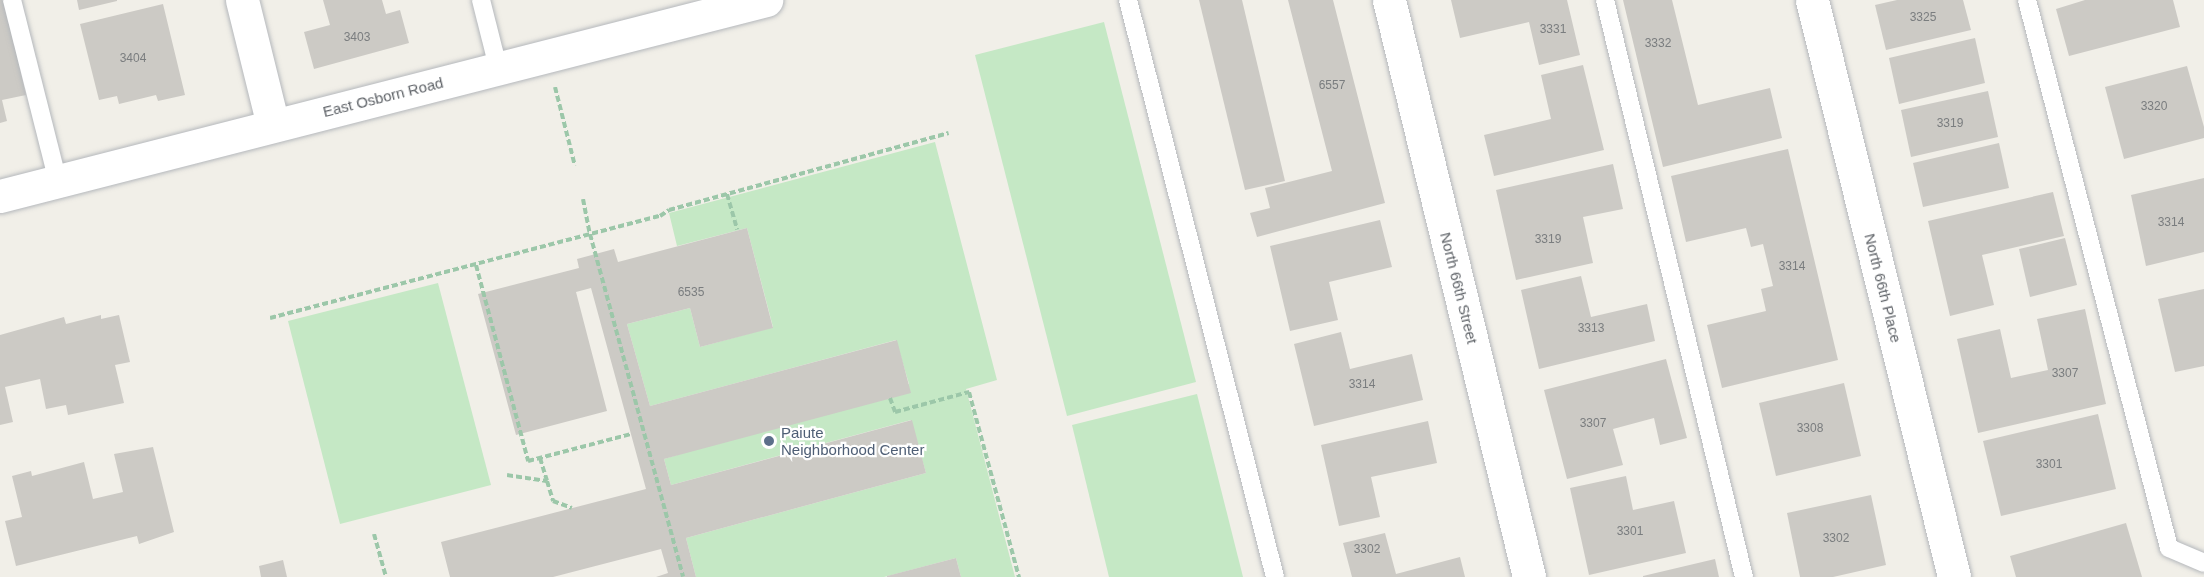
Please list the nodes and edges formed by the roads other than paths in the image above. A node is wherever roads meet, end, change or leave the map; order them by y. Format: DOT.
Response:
graph roads {
  1 [pos="12,0"];
  2 [pos="242,0"];
  3 [pos="481,0"];
  4 [pos="766,0"];
  5 [pos="1128,0"];
  6 [pos="1389,0"];
  7 [pos="1605,0"];
  8 [pos="1812,0"];
  9 [pos="2027,0"];
  10 [pos="498,67"];
  11 [pos="273,125"];
  12 [pos="58,182"];
  13 [pos="0,196"];
  14 [pos="2204,563"];
  15 [pos="1275,577"];
  16 [pos="1529,577"];
  17 [pos="1744,577"];
  18 [pos="1954,577"];
  1 -- 12 [label="lane"];
  2 -- 11 [label="street"];
  3 -- 10 [label="lane"];
  4 -- 10 [label="street, East Osborn Road"];
  5 -- 15 [label="lane"];
  6 -- 16 [label="street, North 66th Street"];
  7 -- 17 [label="lane"];
  8 -- 18 [label="street, North 66th Place"];
  9 -- 14 [label="lane"];
  10 -- 11 [label="street, East Osborn Road"];
  11 -- 12 [label="street, East Osborn Road"];
  12 -- 13 [label="street, East Osborn Road"];
}
